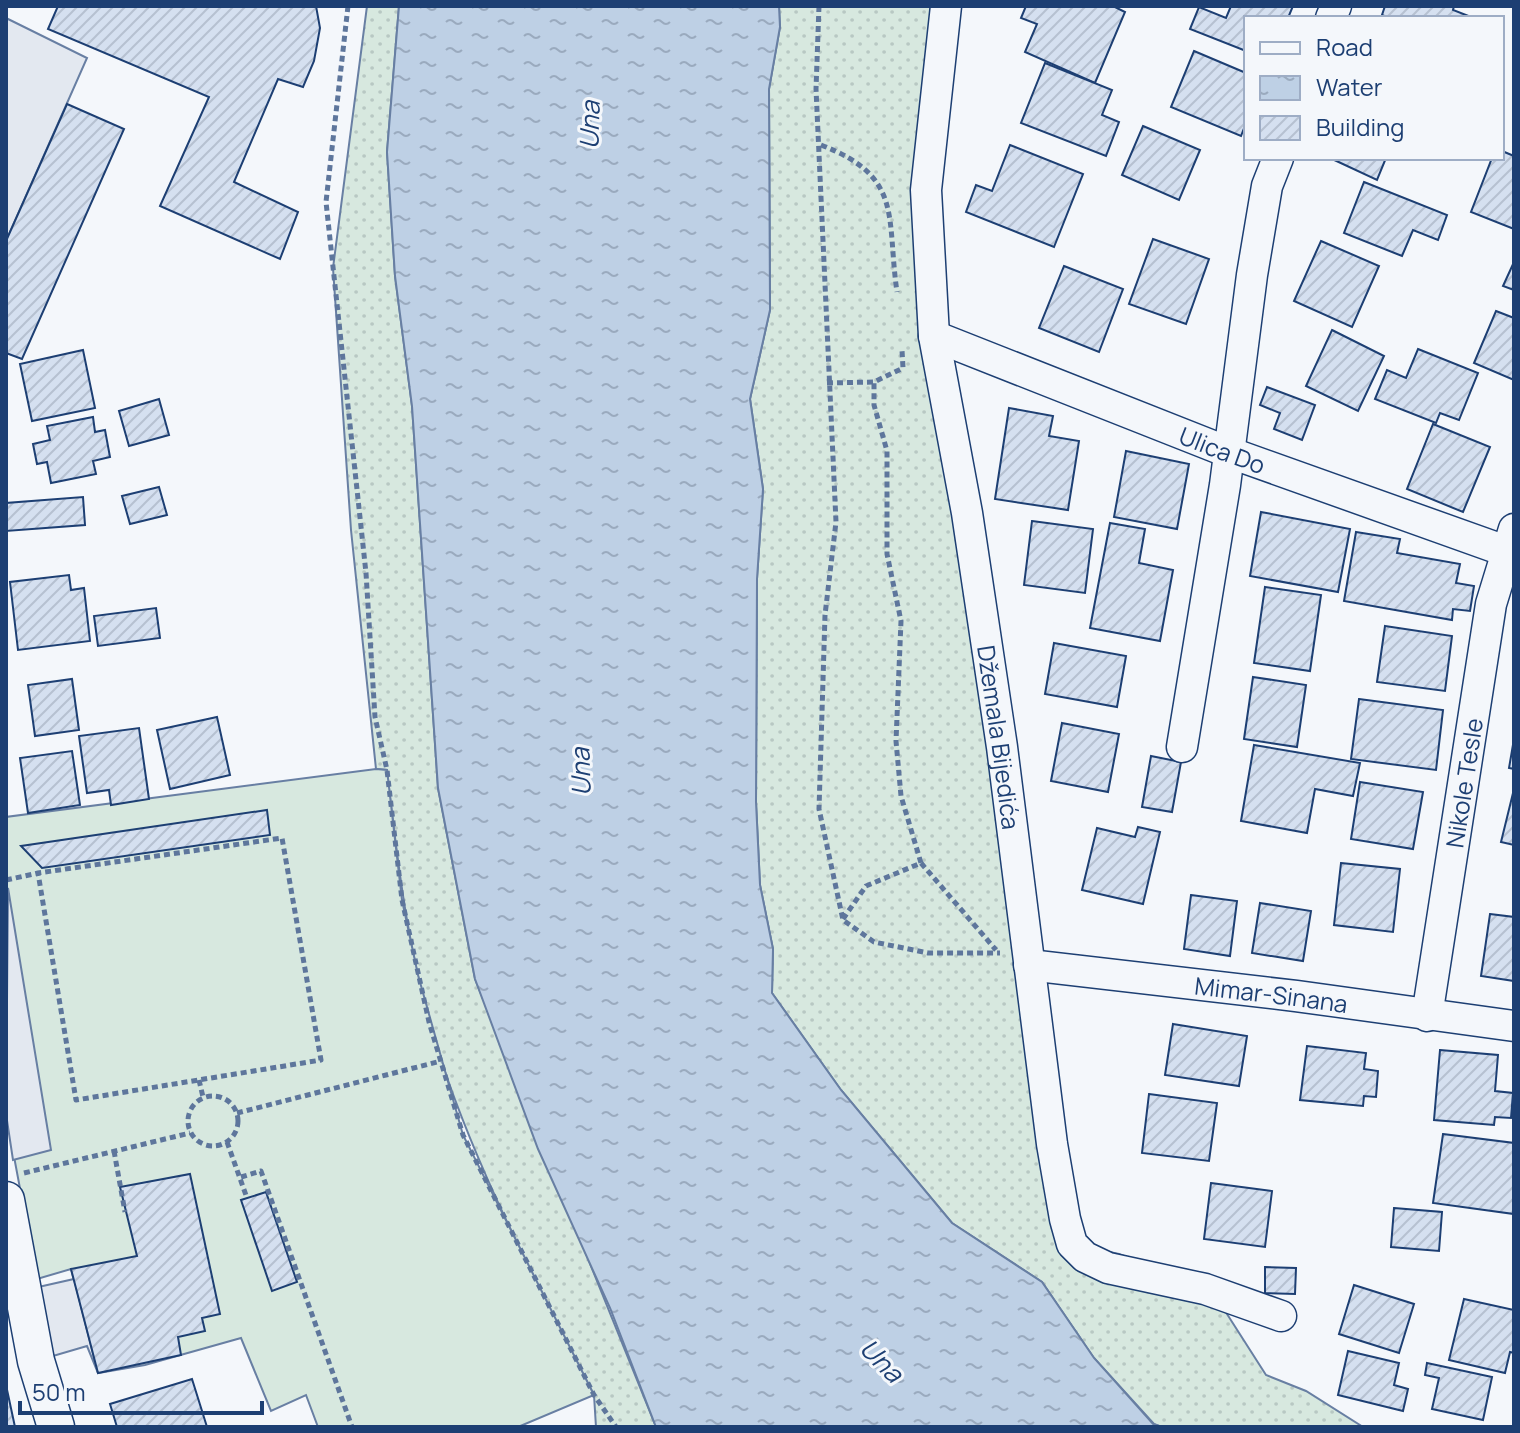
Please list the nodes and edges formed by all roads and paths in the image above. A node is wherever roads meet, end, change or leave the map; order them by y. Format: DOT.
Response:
graph roads {
  1 [pos="348,6"];
  2 [pos="819,6"];
  3 [pos="946,6"];
  4 [pos="821,145"];
  5 [pos="1277,160"];
  6 [pos="898,299"];
  7 [pos="934,336"];
  8 [pos="901,340"];
  9 [pos="874,382"];
  10 [pos="827,383"];
  11 [pos="1228,452"];
  12 [pos="1511,544"];
  13 [pos="1182,747"];
  14 [pos="921,863"];
  15 [pos="38,873"];
  16 [pos="6,880"];
  17 [pos="843,920"];
  18 [pos="997,952"];
  19 [pos="1029,965"];
  20 [pos="1427,1016"];
  21 [pos="1514,1026"];
  22 [pos="441,1061"];
  23 [pos="199,1080"];
  24 [pos="203,1097"];
  25 [pos="237,1113"];
  26 [pos="190,1133"];
  27 [pos="227,1142"];
  28 [pos="114,1151"];
  29 [pos="241,1177"];
  30 [pos="10,1187"];
  31 [pos="247,1198"];
  32 [pos="125,1212"];
  33 [pos="1281,1316"];
  34 [pos="56,1427"];
  35 [pos="352,1427"];
  36 [pos="616,1427"];
  1 -- 22 [label="path"];
  2 -- 4 [label="path"];
  3 -- 7 [label="street, Džemala Bijedića"];
  4 -- 6 [label="path"];
  4 -- 10 [label="path"];
  5 -- 11 [label="street"];
  7 -- 11 [label="street, Ulica Do"];
  7 -- 19 [label="street, Džemala Bijedića"];
  8 -- 9 [label="path"];
  9 -- 10 [label="path"];
  9 -- 14 [label="path"];
  10 -- 17 [label="path"];
  11 -- 12 [label="street, Ulica Do"];
  11 -- 13 [label="street"];
  12 -- 20 [label="street, Nikole Tesle"];
  14 -- 17 [label="path"];
  14 -- 18 [label="path"];
  15 -- 16 [label="path"];
  15 -- 23 [label="path"];
  15 -- 23 [label="path"];
  17 -- 18 [label="path"];
  18 -- 19 [label="path"];
  19 -- 20 [label="street, Mimar-Sinana"];
  19 -- 33 [label="street, Džemala Bijedića"];
  20 -- 21 [label="street, Mimar-Sinana"];
  22 -- 25 [label="path"];
  22 -- 36 [label="path"];
  23 -- 24 [label="path"];
  24 -- 25 [label="path"];
  24 -- 26 [label="path"];
  25 -- 27 [label="path"];
  26 -- 27 [label="path"];
  26 -- 28 [label="path"];
  27 -- 29 [label="path"];
  28 -- 30 [label="path"];
  28 -- 32 [label="path"];
  29 -- 31 [label="path"];
  29 -- 35 [label="path"];
  30 -- 34 [label="street"];
}
